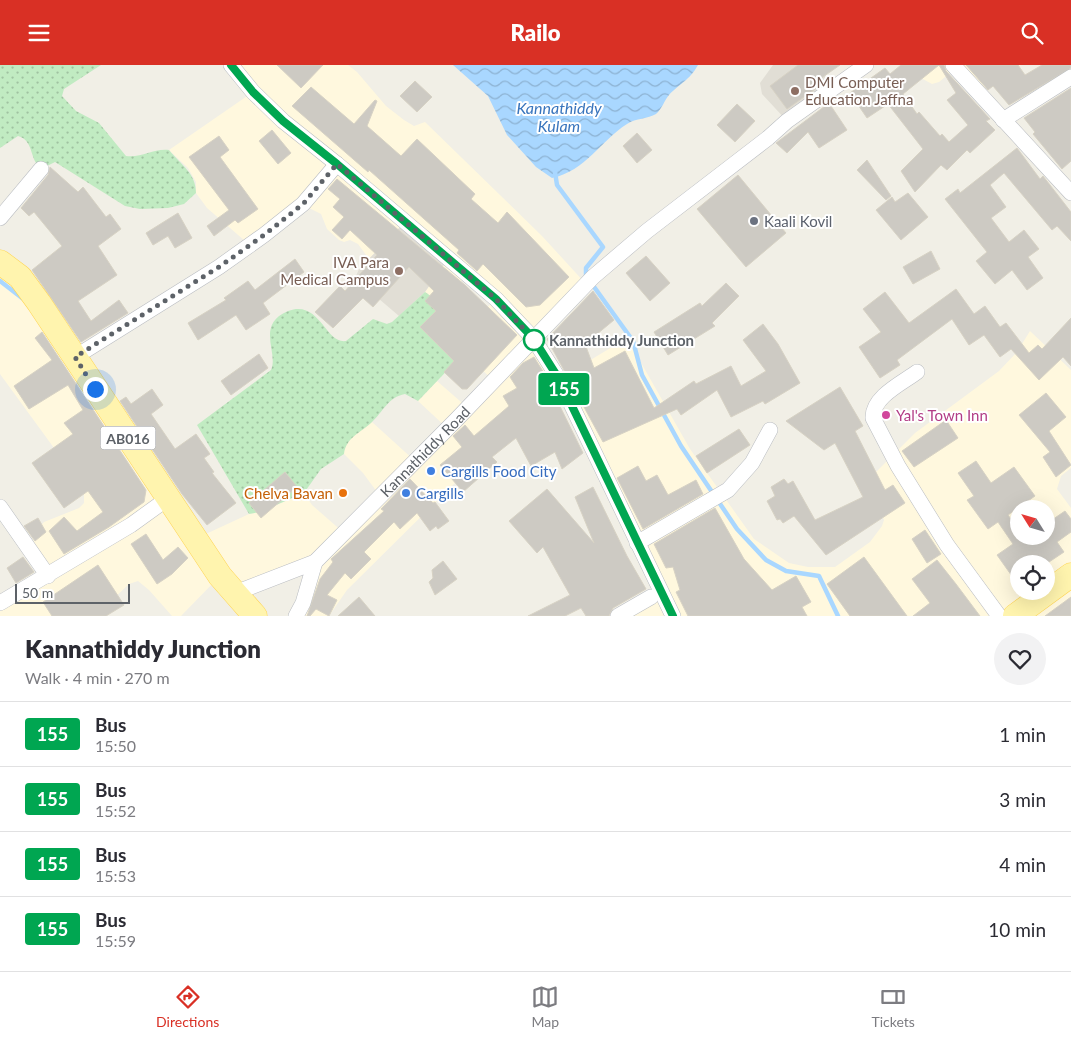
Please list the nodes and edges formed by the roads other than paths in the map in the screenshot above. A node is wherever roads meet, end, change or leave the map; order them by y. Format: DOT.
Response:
graph roads {
  1 [pos="231,65"];
  2 [pos="866,65"];
  3 [pos="953,65"];
  4 [pos="1071,77"];
  5 [pos="1003,120"];
  6 [pos="337,164"];
  7 [pos="41,169"];
  8 [pos="1071,193"];
  9 [pos="0,218"];
  10 [pos="0,262"];
  11 [pos="533,338"];
  12 [pos="75,357"];
  13 [pos="917,372"];
  14 [pos="770,430"];
  15 [pos="163,502"];
  16 [pos="0,507"];
  17 [pos="637,543"];
  18 [pos="315,562"];
  19 [pos="1071,575"];
  20 [pos="48,576"];
  21 [pos="234,593"];
  22 [pos="651,597"];
  23 [pos="0,603"];
  24 [pos="255,616"];
  25 [pos="296,616"];
  26 [pos="618,616"];
  27 [pos="673,616"];
  28 [pos="999,616"];
  29 [pos="1015,616"];
  1 -- 6 [label="street"];
  2 -- 11 [label="street, Kannathiddy Road"];
  3 -- 5 [label="street"];
  4 -- 5 [label="street"];
  5 -- 8 [label="street"];
  6 -- 11 [label="street"];
  6 -- 12 [label="street"];
  7 -- 9 [label="street"];
  10 -- 12 [label="main road, AB016"];
  11 -- 17 [label="street"];
  11 -- 18 [label="street, Kannathiddy Road"];
  12 -- 15 [label="main road, AB016"];
  13 -- 28 [label="street"];
  14 -- 17 [label="street"];
  15 -- 20 [label="street"];
  15 -- 21 [label="main road, AB016"];
  16 -- 20 [label="street"];
  17 -- 27 [label="street"];
  18 -- 21 [label="street"];
  18 -- 25 [label="street"];
  19 -- 29 [label="main road"];
  20 -- 23 [label="street"];
  21 -- 24 [label="main road, AB016"];
  22 -- 26 [label="street"];
}
